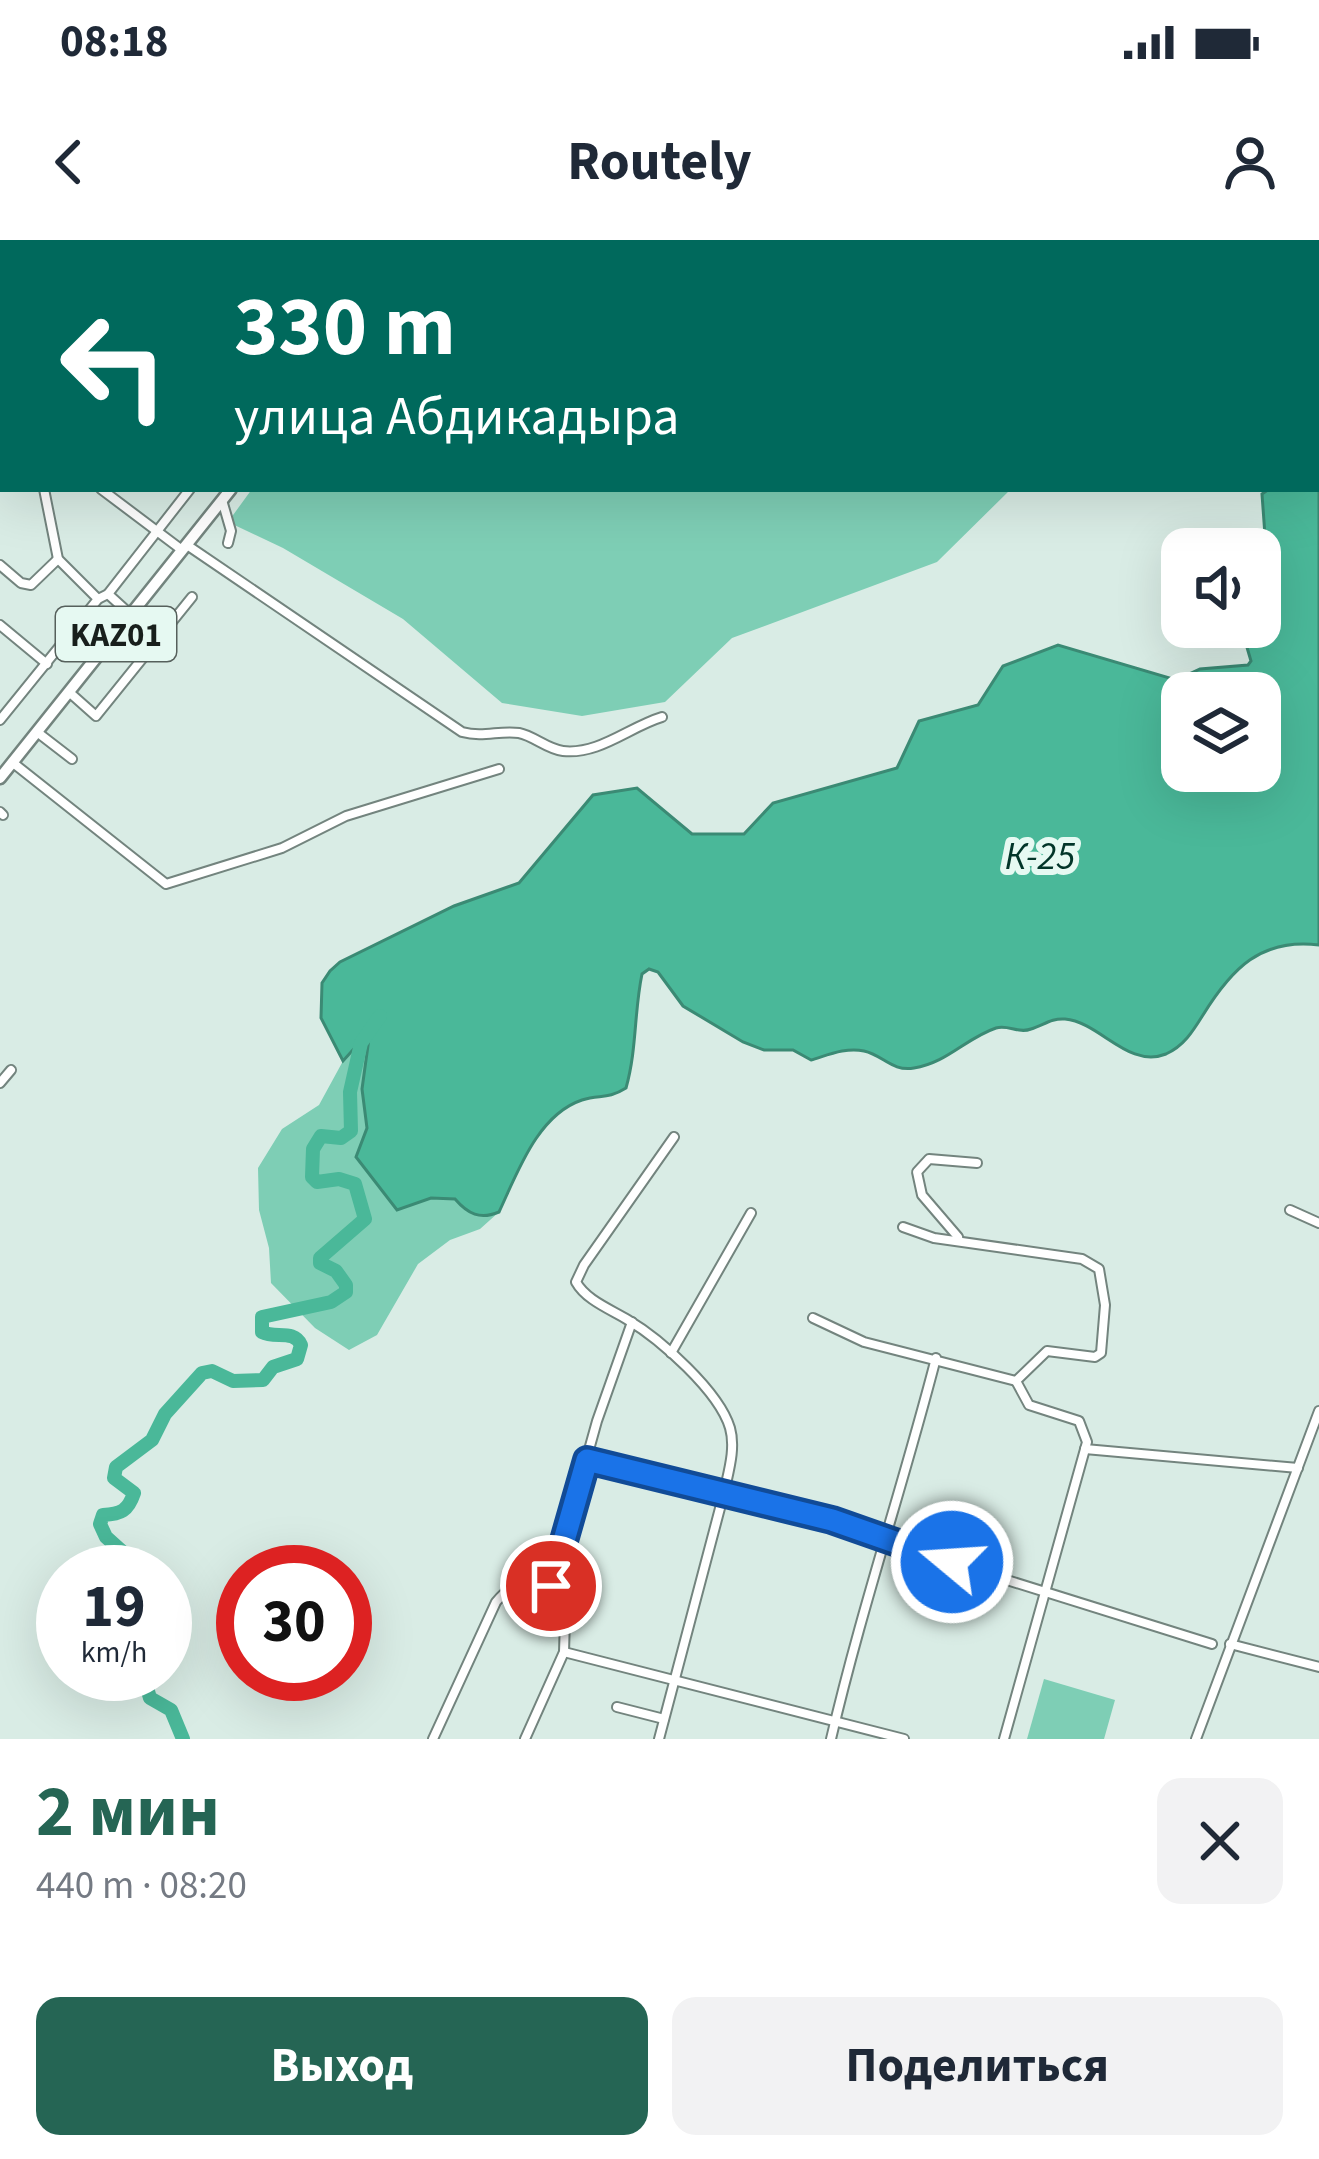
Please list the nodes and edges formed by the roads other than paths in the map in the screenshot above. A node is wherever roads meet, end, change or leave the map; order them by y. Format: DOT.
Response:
graph roads {
  1 [pos="45,492"];
  2 [pos="105,492"];
  3 [pos="188,492"];
  4 [pos="226,494"];
  5 [pos="156,530"];
  6 [pos="228,543"];
  7 [pos="184,547"];
  8 [pos="58,559"];
  9 [pos="0,565"];
  10 [pos="108,594"];
  11 [pos="192,597"];
  12 [pos="98,599"];
  13 [pos="130,614"];
  14 [pos="0,625"];
  15 [pos="121,626"];
  16 [pos="156,650"];
  17 [pos="47,664"];
  18 [pos="69,692"];
  19 [pos="4,707"];
  20 [pos="662,718"];
  21 [pos="0,720"];
  22 [pos="37,732"];
  23 [pos="71,759"];
  24 [pos="12,762"];
  25 [pos="499,769"];
  26 [pos="0,778"];
  27 [pos="11,1070"];
  28 [pos="0,1083"];
  29 [pos="674,1138"];
  30 [pos="976,1162"];
  31 [pos="1290,1210"];
  32 [pos="751,1213"];
  33 [pos="1319,1222"];
  34 [pos="903,1227"];
  35 [pos="959,1238"];
  36 [pos="813,1318"];
  37 [pos="632,1322"];
  38 [pos="671,1354"];
  39 [pos="937,1358"];
  40 [pos="1016,1381"];
  41 [pos="1319,1411"];
  42 [pos="1085,1449"];
  43 [pos="587,1460"];
  44 [pos="1298,1468"];
  45 [pos="724,1493"];
  46 [pos="887,1541"];
  47 [pos="551,1586"];
  48 [pos="1044,1590"];
  49 [pos="1212,1644"];
  50 [pos="1231,1644"];
  51 [pos="564,1652"];
  52 [pos="1319,1667"];
  53 [pos="674,1680"];
  54 [pos="617,1707"];
  55 [pos="664,1719"];
  56 [pos="836,1721"];
  57 [pos="434,1739"];
  58 [pos="525,1739"];
  59 [pos="659,1739"];
  60 [pos="832,1739"];
  61 [pos="904,1739"];
  62 [pos="1004,1739"];
  63 [pos="1196,1739"];
  1 -- 8 [label="street"];
  2 -- 5 [label="street"];
  3 -- 5 [label="street"];
  4 -- 6 [label="street"];
  4 -- 7 [label="highway, KАZ01"];
  5 -- 7 [label="street"];
  5 -- 10 [label="street"];
  7 -- 13 [label="highway, KАZ01"];
  7 -- 20 [label="street"];
  8 -- 9 [label="street"];
  8 -- 12 [label="street"];
  10 -- 12 [label="street"];
  10 -- 13 [label="street"];
  11 -- 16 [label="street"];
  12 -- 17 [label="street"];
  13 -- 15 [label="highway, KАZ01"];
  14 -- 17 [label="street"];
  15 -- 16 [label="street"];
  15 -- 18 [label="highway, KАZ01"];
  16 -- 18 [label="street"];
  17 -- 19 [label="street"];
  18 -- 22 [label="highway, KАZ01"];
  19 -- 21 [label="street"];
  22 -- 23 [label="street"];
  22 -- 24 [label="highway, KАZ01"];
  24 -- 25 [label="street"];
  24 -- 26 [label="highway, KАZ01"];
  27 -- 28 [label="street"];
  29 -- 37 [label="street"];
  30 -- 35 [label="street"];
  31 -- 33 [label="street"];
  32 -- 38 [label="street"];
  34 -- 35 [label="street"];
  35 -- 40 [label="street"];
  36 -- 39 [label="street"];
  37 -- 38 [label="street"];
  37 -- 43 [label="street"];
  38 -- 45 [label="street"];
  39 -- 40 [label="street"];
  39 -- 46 [label="street"];
  40 -- 42 [label="street"];
  41 -- 44 [label="street"];
  42 -- 44 [label="street"];
  42 -- 48 [label="street"];
  43 -- 45 [label="street"];
  43 -- 47 [label="street"];
  44 -- 50 [label="street"];
  45 -- 46 [label="street"];
  45 -- 53 [label="street"];
  46 -- 48 [label="street"];
  46 -- 56 [label="street"];
  47 -- 51 [label="street"];
  47 -- 57 [label="street"];
  48 -- 49 [label="street"];
  48 -- 62 [label="street"];
  50 -- 52 [label="street"];
  50 -- 63 [label="street"];
  51 -- 53 [label="street"];
  51 -- 58 [label="street"];
  53 -- 55 [label="street"];
  53 -- 56 [label="street"];
  54 -- 55 [label="street"];
  55 -- 59 [label="street"];
  56 -- 60 [label="street"];
  56 -- 61 [label="street"];
}
